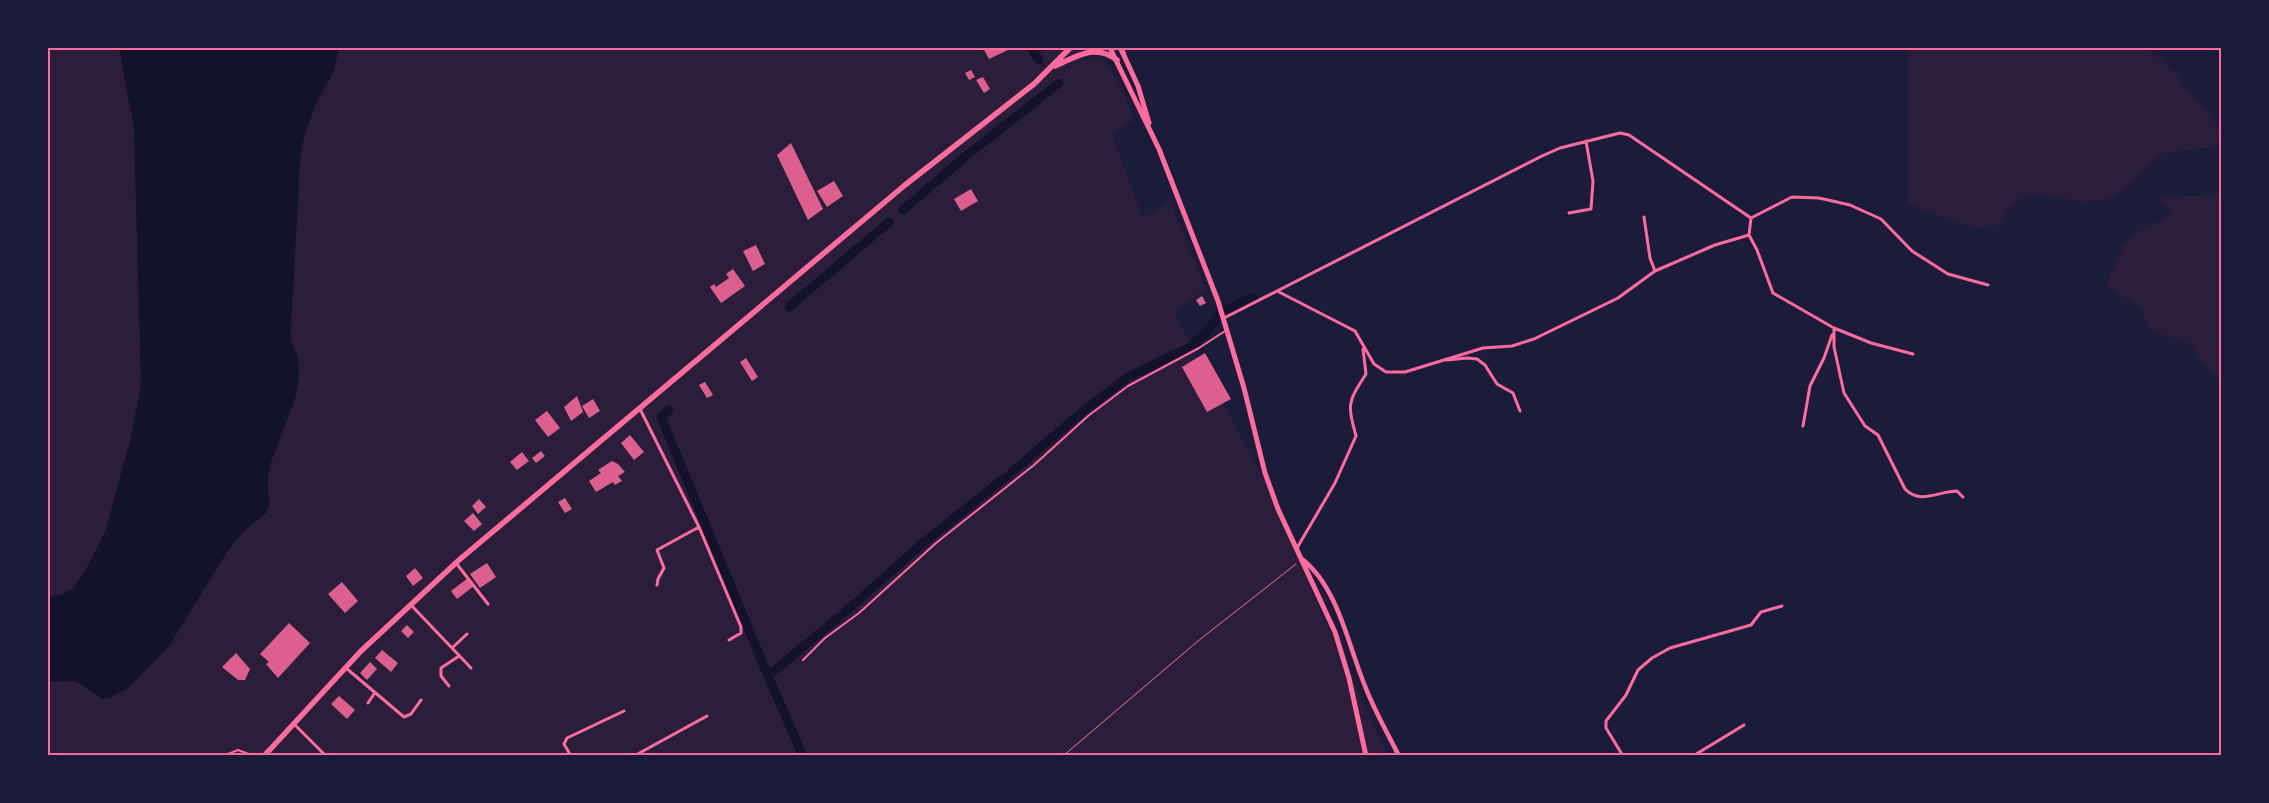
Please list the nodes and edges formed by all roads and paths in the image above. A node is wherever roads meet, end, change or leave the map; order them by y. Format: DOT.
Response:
graph roads {
  1 [pos="1070,48"];
  2 [pos="1110,48"];
  3 [pos="1121,49"];
  4 [pos="1117,60"];
  5 [pos="1052,67"];
  6 [pos="1151,131"];
  7 [pos="1586,142"];
  8 [pos="1569,213"];
  9 [pos="1644,217"];
  10 [pos="1751,218"];
  11 [pos="1749,235"];
  12 [pos="1655,271"];
  13 [pos="1988,285"];
  14 [pos="1279,292"];
  15 [pos="1223,316"];
  16 [pos="1834,328"];
  17 [pos="1228,329"];
  18 [pos="1833,334"];
  19 [pos="1363,348"];
  20 [pos="1913,354"];
  21 [pos="1444,360"];
  22 [pos="640,408"];
  23 [pos="1520,411"];
  24 [pos="1802,426"];
  25 [pos="1963,497"];
  26 [pos="699,527"];
  27 [pos="1297,548"];
  28 [pos="1302,559"];
  29 [pos="456,563"];
  30 [pos="657,585"];
  31 [pos="488,604"];
  32 [pos="410,605"];
  33 [pos="1782,606"];
  34 [pos="468,634"];
  35 [pos="729,640"];
  36 [pos="452,648"];
  37 [pos="459,656"];
  38 [pos="803,660"];
  39 [pos="345,667"];
  40 [pos="471,668"];
  41 [pos="449,686"];
  42 [pos="374,694"];
  43 [pos="421,700"];
  44 [pos="368,703"];
  45 [pos="624,710"];
  46 [pos="707,716"];
  47 [pos="293,723"];
  48 [pos="1744,725"];
  49 [pos="223,756"];
  50 [pos="254,756"];
  51 [pos="264,756"];
  52 [pos="326,756"];
  53 [pos="571,756"];
  54 [pos="634,756"];
  55 [pos="1063,756"];
  56 [pos="1366,756"];
  57 [pos="1398,756"];
  58 [pos="1623,756"];
  59 [pos="1693,756"];
  1 -- 5 [label="main road"];
  2 -- 4 [label="main road"];
  3 -- 6 [label="main road"];
  4 -- 5 [label="main road"];
  4 -- 6 [label="main road"];
  5 -- 22 [label="main road"];
  6 -- 15 [label="main road"];
  7 -- 8 [label="street"];
  7 -- 10 [label="street"];
  7 -- 14 [label="street"];
  9 -- 12 [label="street"];
  10 -- 11 [label="street"];
  10 -- 13 [label="street"];
  11 -- 12 [label="street"];
  11 -- 16 [label="street"];
  12 -- 21 [label="street"];
  14 -- 15 [label="street"];
  14 -- 19 [label="street"];
  15 -- 17 [label="main road"];
  16 -- 18 [label="street"];
  16 -- 20 [label="street"];
  17 -- 27 [label="main road"];
  17 -- 38 [label="lane"];
  18 -- 24 [label="street"];
  18 -- 25 [label="street"];
  19 -- 21 [label="street"];
  19 -- 27 [label="street"];
  21 -- 23 [label="street"];
  22 -- 26 [label="street"];
  22 -- 29 [label="main road"];
  26 -- 30 [label="street"];
  26 -- 35 [label="street"];
  27 -- 28 [label="main road"];
  28 -- 55 [label="path"];
  28 -- 56 [label="main road"];
  28 -- 57 [label="street"];
  29 -- 31 [label="street"];
  29 -- 32 [label="main road"];
  32 -- 36 [label="street"];
  32 -- 39 [label="main road"];
  33 -- 58 [label="street"];
  34 -- 36 [label="street"];
  36 -- 37 [label="street"];
  37 -- 40 [label="street"];
  37 -- 41 [label="street"];
  39 -- 42 [label="street"];
  39 -- 47 [label="main road"];
  42 -- 43 [label="street"];
  42 -- 44 [label="street"];
  45 -- 53 [label="street"];
  46 -- 54 [label="street"];
  47 -- 51 [label="main road"];
  47 -- 52 [label="street"];
  48 -- 59 [label="street"];
  49 -- 50 [label="lane"];
}
